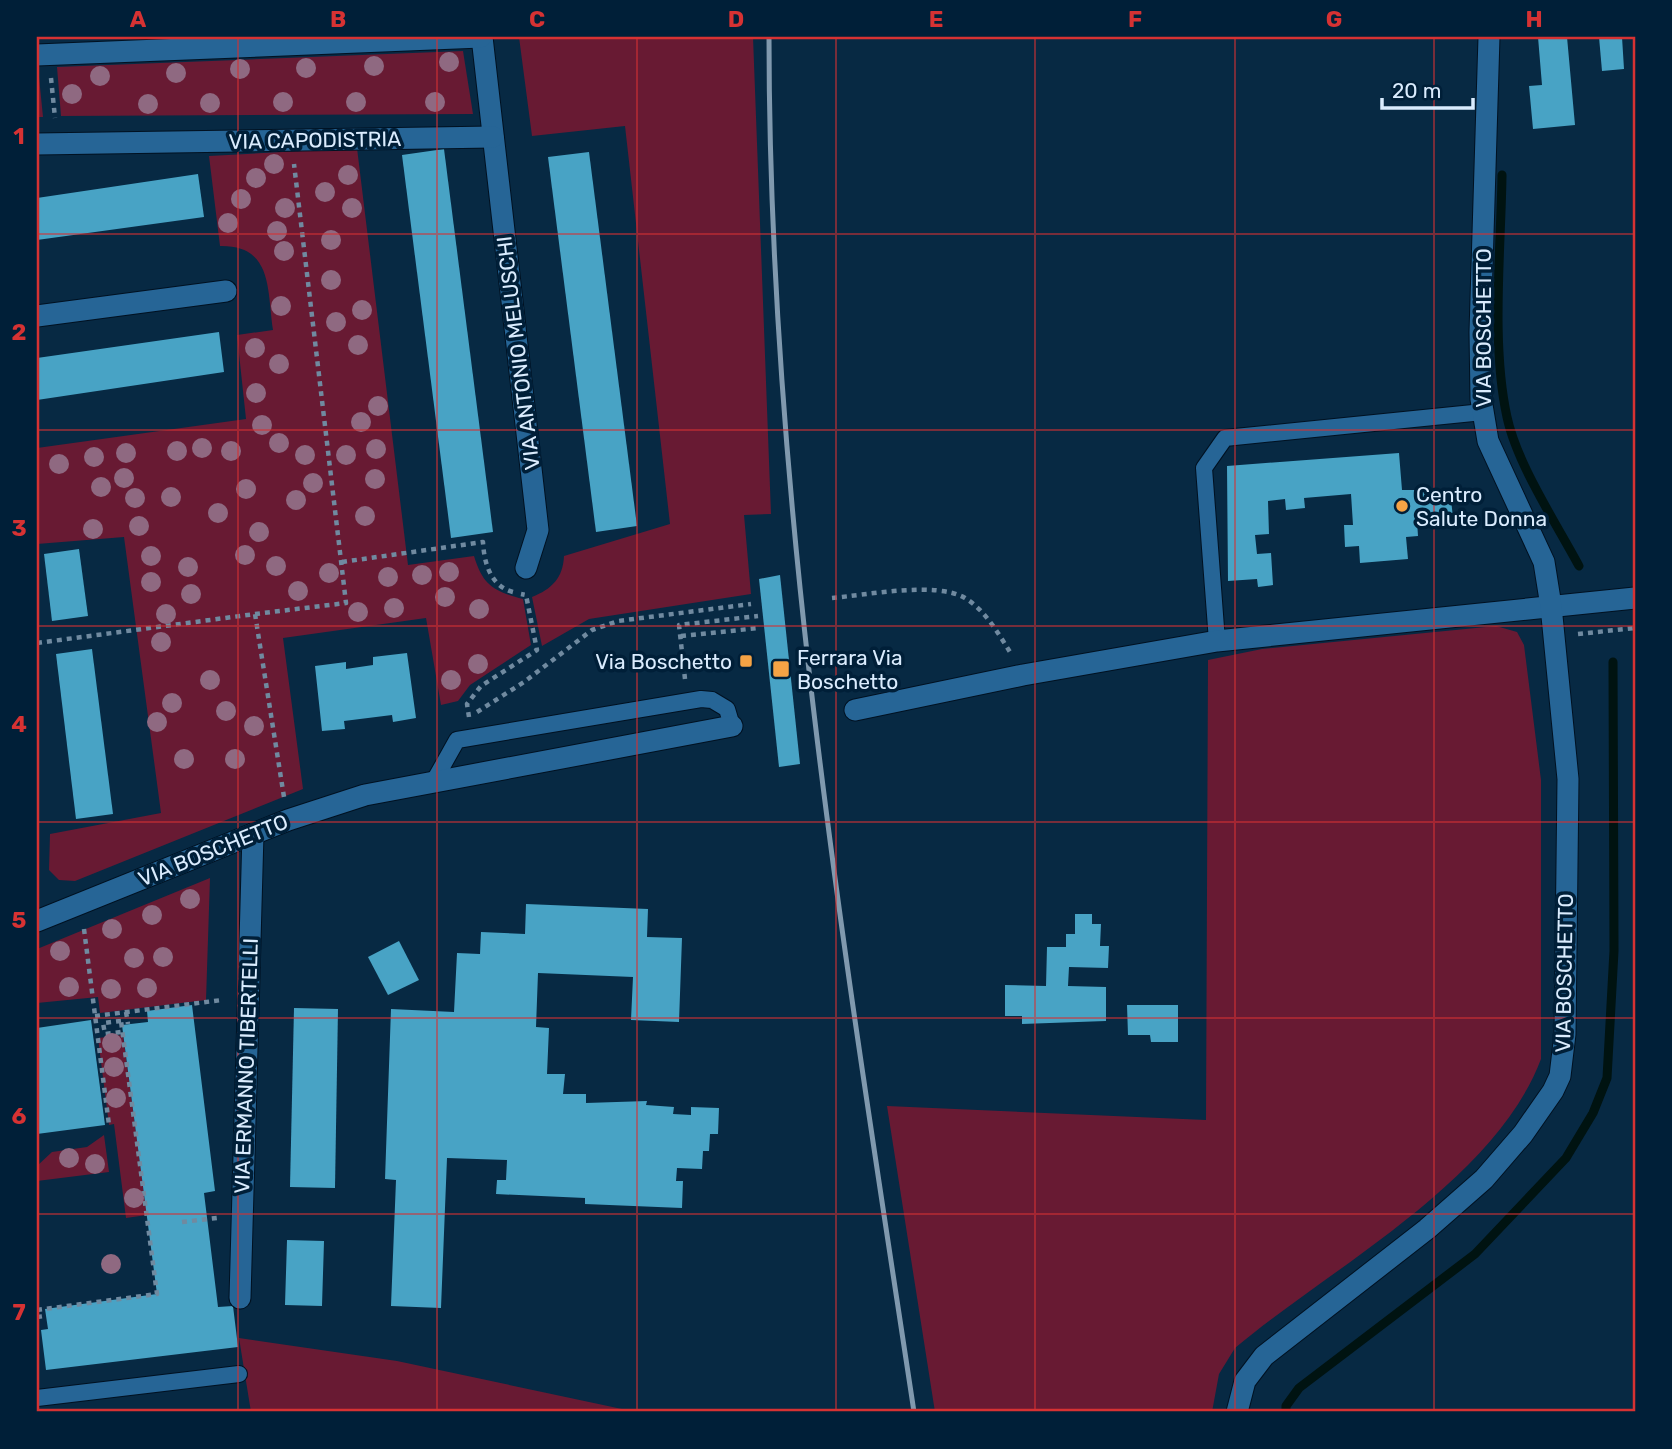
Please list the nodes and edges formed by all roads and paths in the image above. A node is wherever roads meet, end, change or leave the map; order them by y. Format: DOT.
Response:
graph roads {
  1 [pos="482,37"];
  2 [pos="1489,37"];
  3 [pos="43,55"];
  4 [pos="493,137"];
  5 [pos="291,140"];
  6 [pos="47,143"];
  7 [pos="226,291"];
  8 [pos="37,316"];
  9 [pos="1483,412"];
  10 [pos="342,562"];
  11 [pos="526,568"];
  12 [pos="1635,597"];
  13 [pos="832,598"];
  14 [pos="751,604"];
  15 [pos="1551,606"];
  16 [pos="255,614"];
  17 [pos="758,617"];
  18 [pos="759,628"];
  19 [pos="1635,628"];
  20 [pos="681,636"];
  21 [pos="1553,637"];
  22 [pos="1217,642"];
  23 [pos="37,643"];
  24 [pos="1023,675"];
  25 [pos="687,701"];
  26 [pos="855,710"];
  27 [pos="468,718"];
  28 [pos="732,726"];
  29 [pos="457,740"];
  30 [pos="434,781"];
  31 [pos="288,820"];
  32 [pos="253,834"];
  33 [pos="80,904"];
  34 [pos="37,917"];
  35 [pos="248,997"];
  36 [pos="126,1012"];
  37 [pos="95,1016"];
  38 [pos="128,1024"];
  39 [pos="121,1032"];
  40 [pos="109,1125"];
  41 [pos="210,1219"];
  42 [pos="181,1222"];
  43 [pos="240,1298"];
  44 [pos="37,1310"];
  45 [pos="45,1316"];
  46 [pos="37,1317"];
  47 [pos="239,1374"];
  48 [pos="37,1398"];
  49 [pos="1237,1412"];
  1 -- 3 [label="street"];
  1 -- 4 [label="street"];
  2 -- 9 [label="street, VIA BOSCHETTO"];
  3 -- 6 [label="path"];
  4 -- 5 [label="street, VIA CAPODISTRIA"];
  4 -- 11 [label="street, VIA ANTONIO MELUSCHI"];
  5 -- 6 [label="street, VIA CAPODISTRIA"];
  5 -- 10 [label="path"];
  7 -- 8 [label="street"];
  9 -- 15 [label="street, VIA BOSCHETTO"];
  9 -- 22 [label="lane"];
  10 -- 16 [label="path"];
  10 -- 27 [label="path"];
  12 -- 15 [label="street"];
  13 -- 24 [label="path"];
  14 -- 27 [label="path"];
  15 -- 21 [label="street, VIA BOSCHETTO"];
  15 -- 22 [label="street"];
  16 -- 23 [label="path"];
  16 -- 31 [label="path"];
  17 -- 20 [label="path"];
  18 -- 20 [label="path"];
  19 -- 21 [label="path"];
  20 -- 25 [label="path"];
  21 -- 49 [label="street, VIA BOSCHETTO"];
  22 -- 24 [label="street"];
  24 -- 26 [label="street"];
  25 -- 28 [label="lane, VIA BOSCHETTO"];
  25 -- 29 [label="lane, VIA BOSCHETTO"];
  27 -- 29 [label="path"];
  28 -- 30 [label="street, VIA BOSCHETTO"];
  29 -- 30 [label="lane"];
  30 -- 31 [label="street, VIA BOSCHETTO"];
  31 -- 32 [label="street, VIA BOSCHETTO"];
  32 -- 33 [label="street, VIA BOSCHETTO"];
  32 -- 35 [label="street, VIA ERMANNO TIBERTELLI"];
  33 -- 34 [label="street, VIA BOSCHETTO"];
  33 -- 37 [label="path"];
  35 -- 36 [label="path"];
  35 -- 43 [label="street, VIA ERMANNO TIBERTELLI"];
  36 -- 37 [label="path"];
  36 -- 38 [label="path"];
  37 -- 40 [label="path"];
  39 -- 44 [label="path, bridge"];
  41 -- 42 [label="path"];
  45 -- 46 [label="path"];
  47 -- 48 [label="lane"];
}
